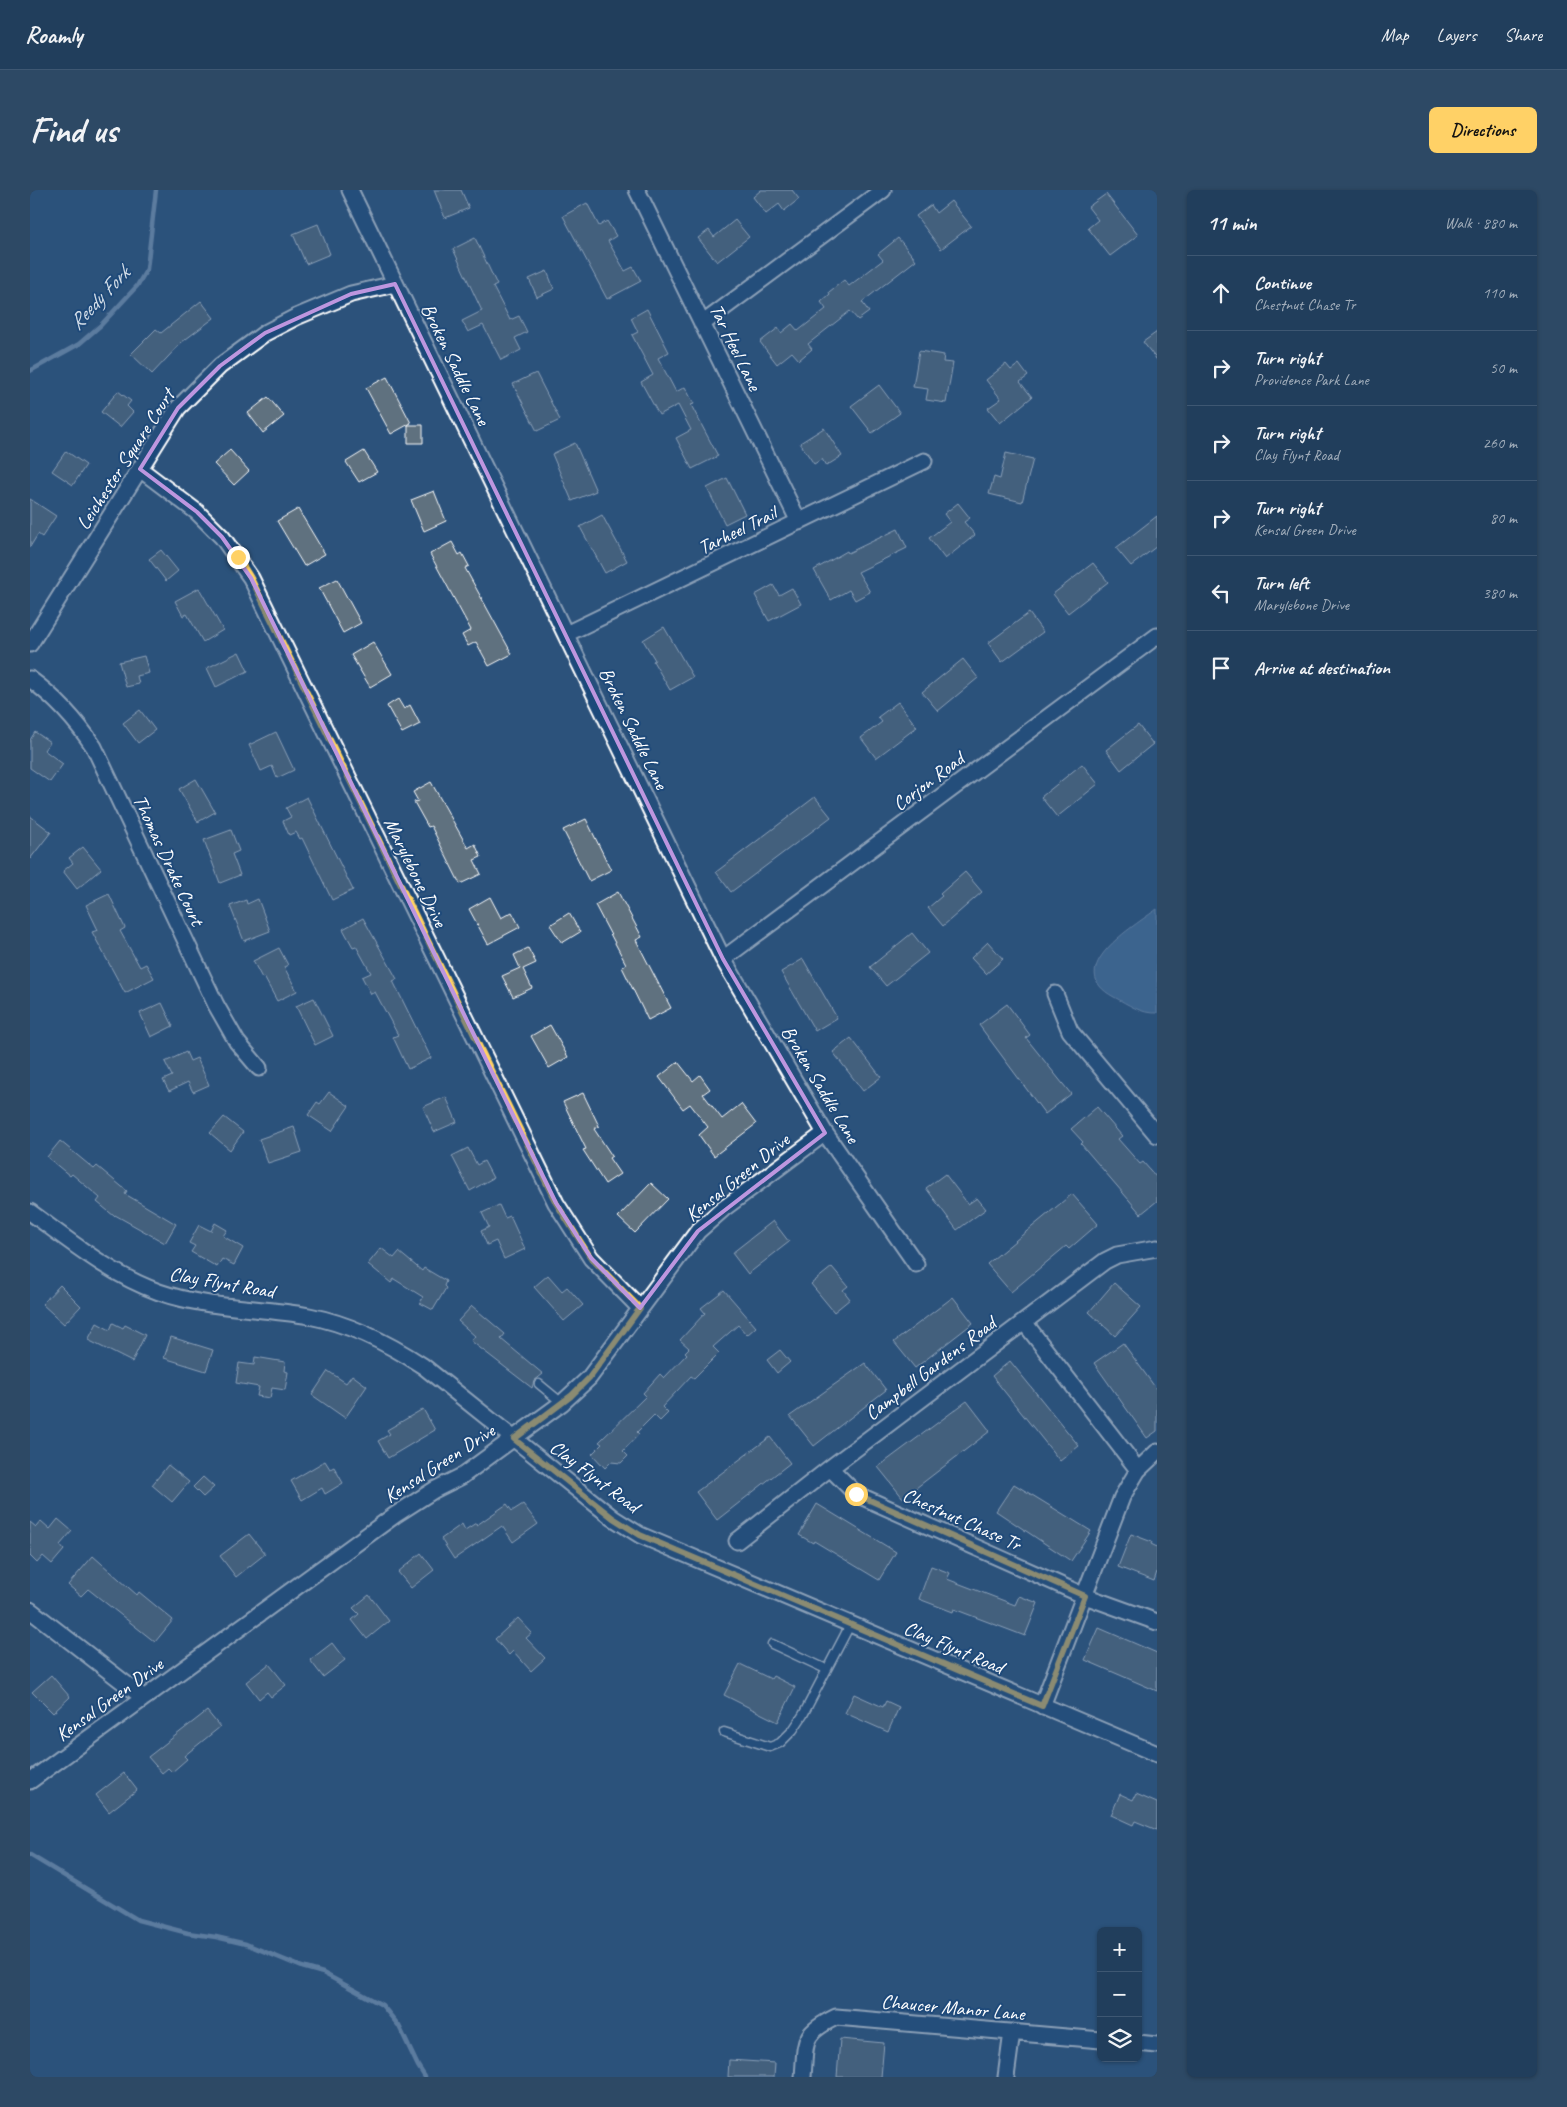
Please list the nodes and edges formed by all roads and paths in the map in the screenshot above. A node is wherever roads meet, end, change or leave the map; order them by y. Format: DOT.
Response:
graph roads {
  1 [pos="350,190"];
  2 [pos="637,190"];
  3 [pos="883,190"];
  4 [pos="395,284"];
  5 [pos="702,324"];
  6 [pos="924,461"];
  7 [pos="140,469"];
  8 [pos="799,522"];
  9 [pos="566,634"];
  10 [pos="1157,636"];
  11 [pos="30,644"];
  12 [pos="30,679"];
  13 [pos="724,959"];
  14 [pos="1055,994"];
  15 [pos="259,1068"];
  16 [pos="826,1133"];
  17 [pos="1157,1135"];
  18 [pos="30,1212"];
  19 [pos="1157,1248"];
  20 [pos="916,1264"];
  21 [pos="640,1308"];
  22 [pos="1024,1322"];
  23 [pos="538,1384"];
  24 [pos="562,1403"];
  25 [pos="514,1439"];
  26 [pos="1157,1452"];
  27 [pos="830,1468"];
  28 [pos="1138,1470"];
  29 [pos="737,1541"];
  30 [pos="1085,1596"];
  31 [pos="30,1610"];
  32 [pos="1157,1622"];
  33 [pos="850,1625"];
  34 [pos="772,1644"];
  35 [pos="826,1669"];
  36 [pos="144,1698"];
  37 [pos="1042,1706"];
  38 [pos="724,1732"];
  39 [pos="1157,1754"];
  40 [pos="30,1781"];
  41 [pos="1012,2032"];
  42 [pos="1097,2040"];
  43 [pos="1142,2043"];
  44 [pos="1157,2044"];
  45 [pos="803,2077"];
  46 [pos="1006,2077"];
  1 -- 4 [label="street, Broken Saddle Lane"];
  2 -- 5 [label="street, Tar Heel Lane"];
  3 -- 5 [label="street"];
  4 -- 7 [label="street, Leichester Square Court"];
  4 -- 9 [label="street, Broken Saddle Lane"];
  5 -- 8 [label="street, Tar Heel Lane"];
  6 -- 8 [label="street, Tarheel Trail"];
  7 -- 11 [label="street, Leichester Square Court"];
  7 -- 21 [label="street, Marylebone Drive"];
  8 -- 9 [label="street, Tarheel Trail"];
  9 -- 13 [label="street, Broken Saddle Lane"];
  10 -- 13 [label="street, Corjon Road"];
  12 -- 15 [label="street, Thomas Drake Court"];
  13 -- 16 [label="street, Broken Saddle Lane"];
  14 -- 17 [label="street"];
  16 -- 20 [label="street, Broken Saddle Lane"];
  16 -- 21 [label="street, Kensal Green Drive"];
  18 -- 25 [label="street, Clay Flynt Road"];
  19 -- 22 [label="street, Campbell Gardens Road"];
  21 -- 24 [label="street, Kensal Green Drive"];
  22 -- 27 [label="street, Campbell Gardens Road"];
  22 -- 28 [label="street"];
  23 -- 24 [label="lane"];
  24 -- 25 [label="street, Kensal Green Drive"];
  25 -- 33 [label="street, Clay Flynt Road"];
  25 -- 36 [label="street, Kensal Green Drive"];
  26 -- 28 [label="street"];
  27 -- 29 [label="street, Campbell Gardens Road"];
  27 -- 30 [label="street, Chestnut Chase Tr"];
  28 -- 30 [label="street"];
  30 -- 32 [label="street, Chestnut Chase Tr"];
  30 -- 37 [label="street"];
  31 -- 36 [label="street"];
  33 -- 35 [label="lane"];
  33 -- 37 [label="street, Clay Flynt Road"];
  34 -- 35 [label="lane"];
  35 -- 38 [label="lane"];
  36 -- 40 [label="street, Kensal Green Drive"];
  37 -- 39 [label="street, Clay Flynt Road"];
  41 -- 42 [label="street, Chaucer Manor Lane"];
  41 -- 45 [label="street, Chaucer Manor Lane"];
  41 -- 46 [label="street"];
  43 -- 44 [label="street"];
}
